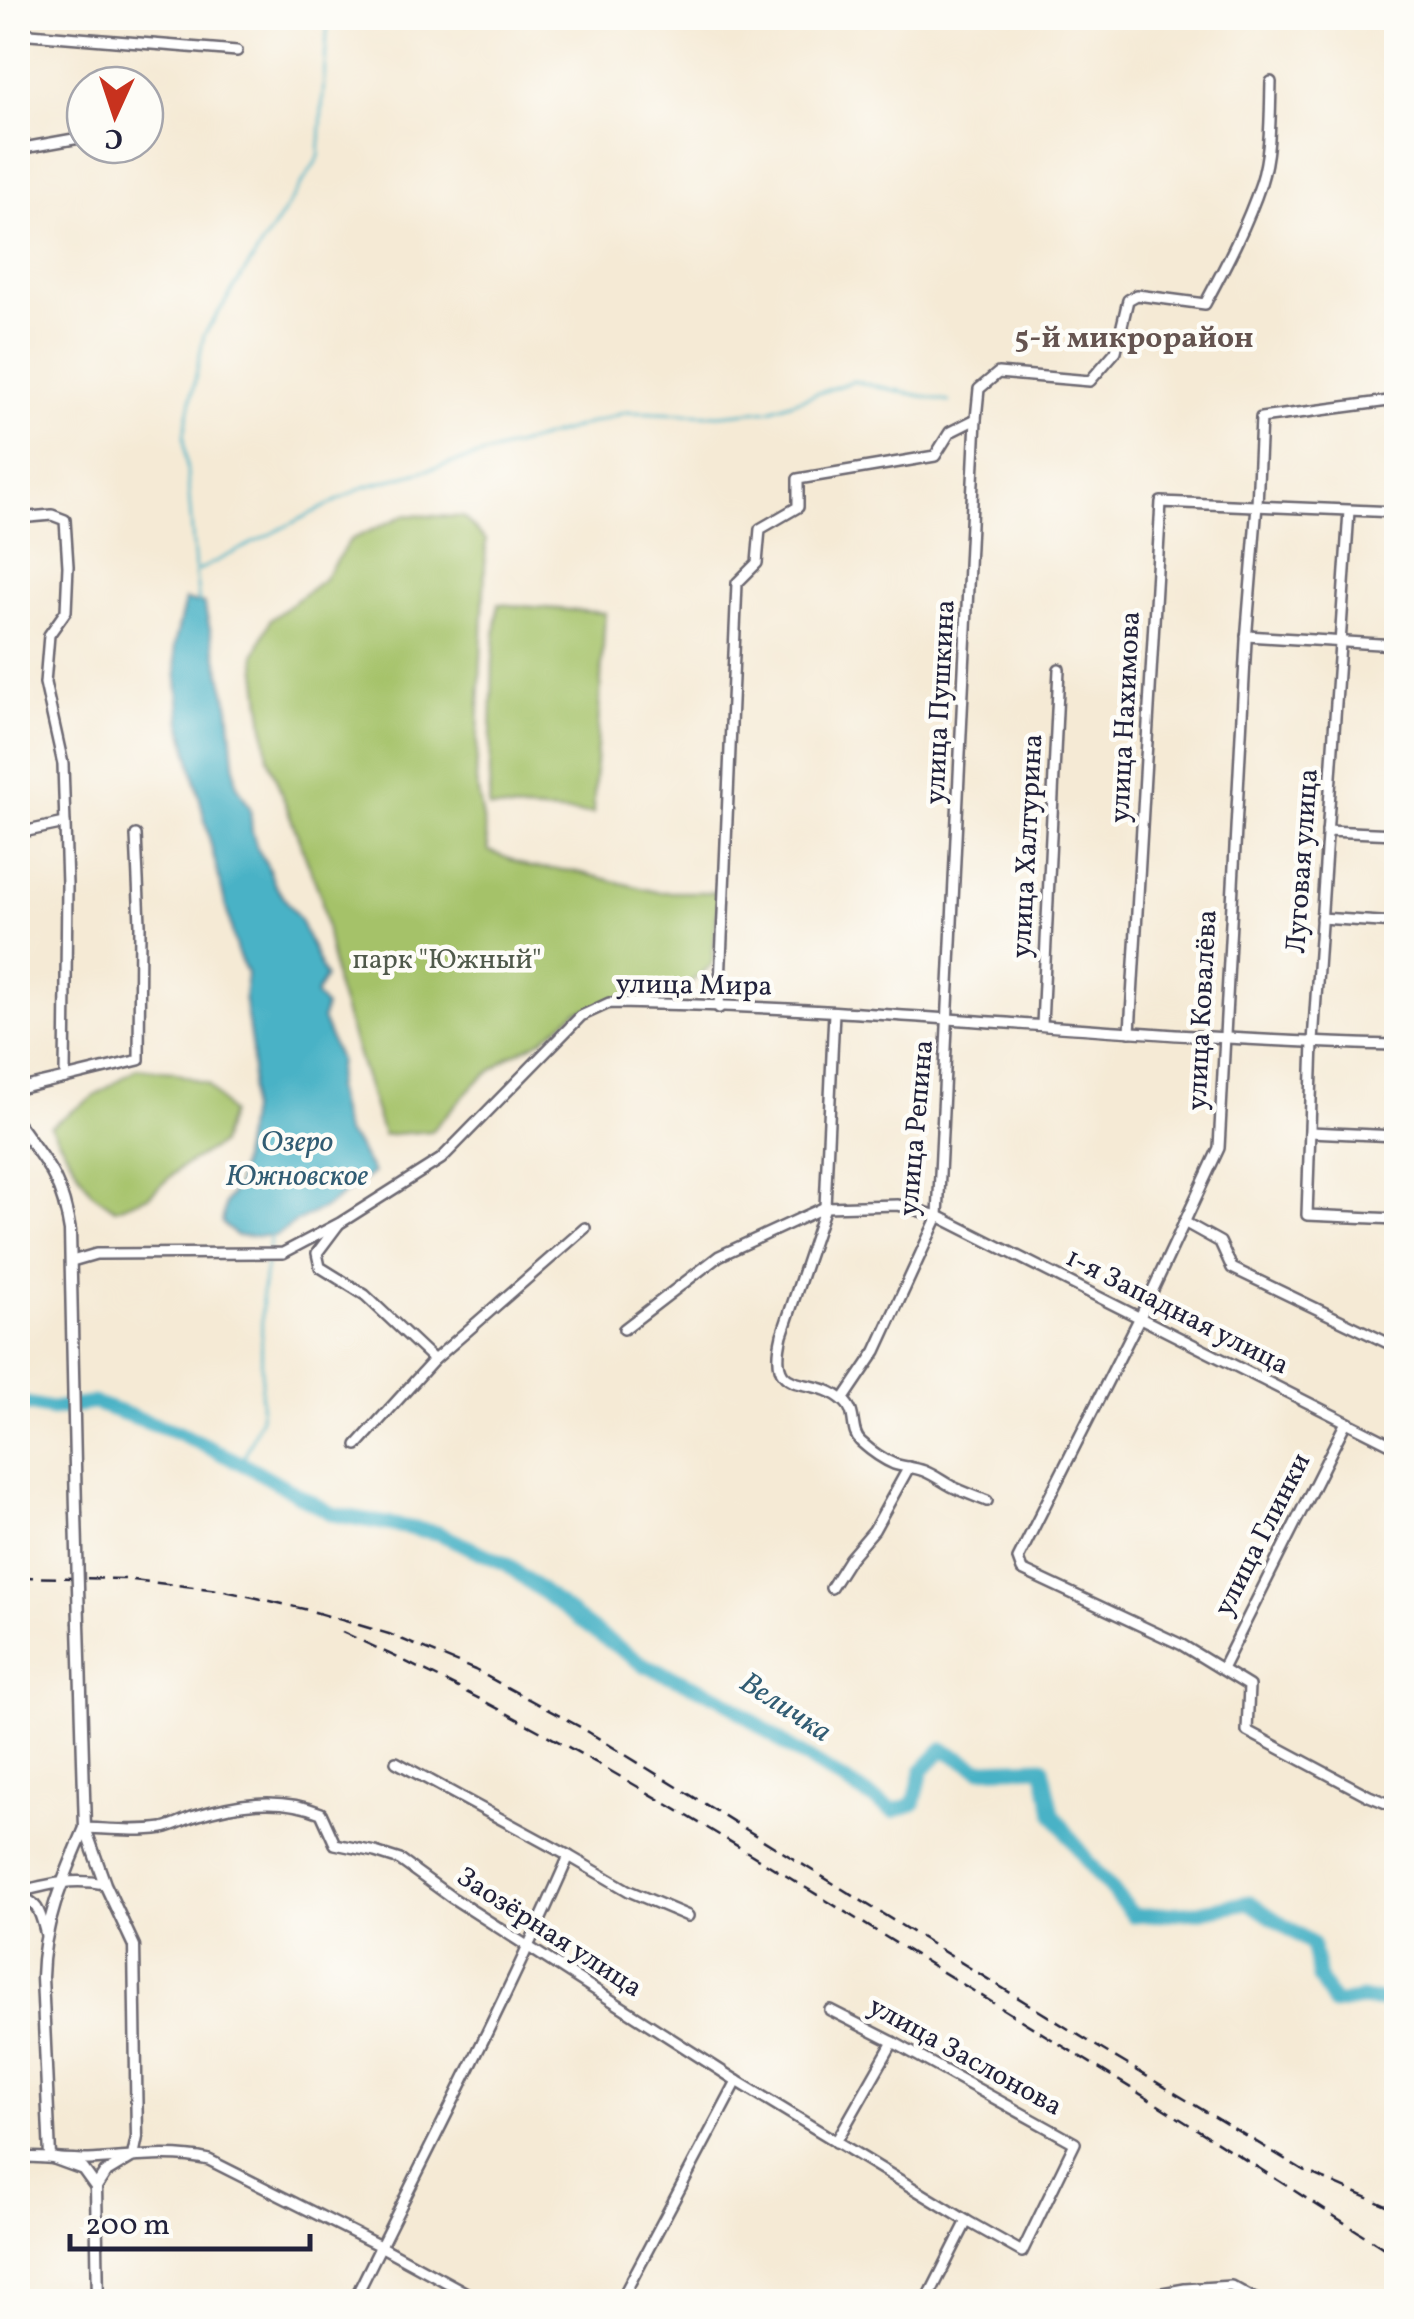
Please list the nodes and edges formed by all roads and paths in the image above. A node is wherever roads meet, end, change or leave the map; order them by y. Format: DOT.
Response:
graph roads {
  1 [pos="18,34"];
  2 [pos="237,51"];
  3 [pos="1271,82"];
  4 [pos="65,141"];
  5 [pos="18,150"];
  6 [pos="1396,400"];
  7 [pos="976,420"];
  8 [pos="1257,505"];
  9 [pos="1349,511"];
  10 [pos="1396,512"];
  11 [pos="18,518"];
  12 [pos="1246,636"];
  13 [pos="1340,642"];
  14 [pos="1396,645"];
  15 [pos="1060,668"];
  16 [pos="65,823"];
  17 [pos="1327,832"];
  18 [pos="18,833"];
  19 [pos="1396,834"];
  20 [pos="136,835"];
  21 [pos="1322,918"];
  22 [pos="1396,923"];
  23 [pos="719,1008"];
  24 [pos="834,1012"];
  25 [pos="948,1018"];
  26 [pos="1042,1025"];
  27 [pos="1130,1032"];
  28 [pos="1224,1039"];
  29 [pos="1313,1042"];
  30 [pos="1396,1045"];
  31 [pos="65,1078"];
  32 [pos="18,1089"];
  33 [pos="18,1124"];
  34 [pos="1310,1132"];
  35 [pos="1396,1136"];
  36 [pos="825,1208"];
  37 [pos="938,1216"];
  38 [pos="1396,1219"];
  39 [pos="1184,1222"];
  40 [pos="340,1223"];
  41 [pos="585,1228"];
  42 [pos="72,1261"];
  43 [pos="1139,1318"];
  44 [pos="624,1329"];
  45 [pos="1396,1347"];
  46 [pos="434,1360"];
  47 [pos="843,1400"];
  48 [pos="1346,1422"];
  49 [pos="357,1445"];
  50 [pos="1396,1448"];
  51 [pos="910,1466"];
  52 [pos="987,1501"];
  53 [pos="831,1588"];
  54 [pos="1222,1670"];
  55 [pos="396,1762"];
  56 [pos="1396,1807"];
  57 [pos="85,1828"];
  58 [pos="568,1856"];
  59 [pos="62,1881"];
  60 [pos="105,1884"];
  61 [pos="18,1895"];
  62 [pos="688,1916"];
  63 [pos="46,1934"];
  64 [pos="529,1947"];
  65 [pos="830,2010"];
  66 [pos="893,2042"];
  67 [pos="737,2081"];
  68 [pos="836,2142"];
  69 [pos="133,2156"];
  70 [pos="50,2157"];
  71 [pos="18,2158"];
  72 [pos="96,2187"];
  73 [pos="967,2221"];
  74 [pos="382,2247"];
  75 [pos="98,2302"];
  76 [pos="353,2302"];
  77 [pos="484,2302"];
  78 [pos="620,2302"];
  79 [pos="926,2302"];
  80 [pos="1150,2302"];
  81 [pos="1260,2302"];
  1 -- 2 [label="street"];
  3 -- 7 [label="street, улица Пушкина"];
  4 -- 5 [label="street"];
  6 -- 8 [label="street, улица Ковалёва"];
  7 -- 23 [label="street"];
  7 -- 25 [label="street, улица Пушкина"];
  8 -- 9 [label="street"];
  8 -- 12 [label="street, улица Ковалёва"];
  8 -- 27 [label="street, улица Нахимова"];
  9 -- 10 [label="street"];
  9 -- 13 [label="street, Луговая улица"];
  11 -- 16 [label="street"];
  12 -- 13 [label="street"];
  12 -- 28 [label="street, улица Ковалёва"];
  13 -- 14 [label="street"];
  13 -- 17 [label="street, Луговая улица"];
  15 -- 26 [label="street, улица Халтурина"];
  16 -- 18 [label="street"];
  16 -- 31 [label="street"];
  17 -- 19 [label="street"];
  17 -- 21 [label="street, Луговая улица"];
  20 -- 31 [label="street"];
  21 -- 22 [label="street"];
  21 -- 29 [label="street, Луговая улица"];
  23 -- 24 [label="street, улица Мира"];
  23 -- 40 [label="street, улица Мира"];
  24 -- 25 [label="street, улица Мира"];
  24 -- 36 [label="street"];
  25 -- 26 [label="street, улица Мира"];
  25 -- 37 [label="street, улица Репина"];
  26 -- 27 [label="street, улица Мира"];
  27 -- 28 [label="street, улица Мира"];
  28 -- 29 [label="street, улица Мира"];
  28 -- 39 [label="street, улица Ковалёва"];
  29 -- 30 [label="street, улица Мира"];
  29 -- 34 [label="street, Луговая улица"];
  31 -- 32 [label="street"];
  33 -- 42 [label="main road"];
  34 -- 35 [label="street"];
  34 -- 38 [label="street, Луговая улица"];
  36 -- 37 [label="street, 1-я Западная улица"];
  36 -- 44 [label="street"];
  36 -- 47 [label="street"];
  37 -- 43 [label="street, 1-я Западная улица"];
  37 -- 47 [label="street, улица Репина"];
  39 -- 43 [label="street, улица Ковалёва"];
  39 -- 45 [label="street"];
  40 -- 42 [label="street, улица Мира"];
  40 -- 46 [label="street"];
  41 -- 46 [label="street"];
  42 -- 57 [label="main road, bridge"];
  43 -- 48 [label="street, 1-я Западная улица"];
  43 -- 54 [label="street, улица Ковалёва"];
  46 -- 49 [label="street"];
  47 -- 51 [label="street"];
  48 -- 50 [label="street, 1-я Западная улица"];
  48 -- 54 [label="street, улица Глинки"];
  51 -- 52 [label="street"];
  51 -- 53 [label="street"];
  54 -- 56 [label="street"];
  55 -- 58 [label="street"];
  57 -- 59 [label="main road"];
  57 -- 60 [label="main road"];
  57 -- 64 [label="street, Заозёрная улица"];
  58 -- 62 [label="street"];
  58 -- 64 [label="street"];
  59 -- 60 [label="street"];
  59 -- 61 [label="street"];
  59 -- 63 [label="main road"];
  60 -- 69 [label="main road"];
  61 -- 63 [label="street"];
  63 -- 70 [label="main road"];
  64 -- 67 [label="street, Заозёрная улица"];
  64 -- 74 [label="street"];
  65 -- 66 [label="street, улица Заслонова"];
  66 -- 68 [label="street"];
  66 -- 73 [label="street, улица Заслонова"];
  67 -- 68 [label="street, Заозёрная улица"];
  67 -- 78 [label="street"];
  68 -- 73 [label="street, Заозёрная улица"];
  69 -- 70 [label="street"];
  69 -- 72 [label="main road"];
  69 -- 74 [label="street"];
  70 -- 71 [label="street"];
  70 -- 72 [label="main road"];
  72 -- 75 [label="main road"];
  73 -- 79 [label="street"];
  74 -- 76 [label="street"];
  74 -- 77 [label="street"];
  80 -- 81 [label="street"];
}
